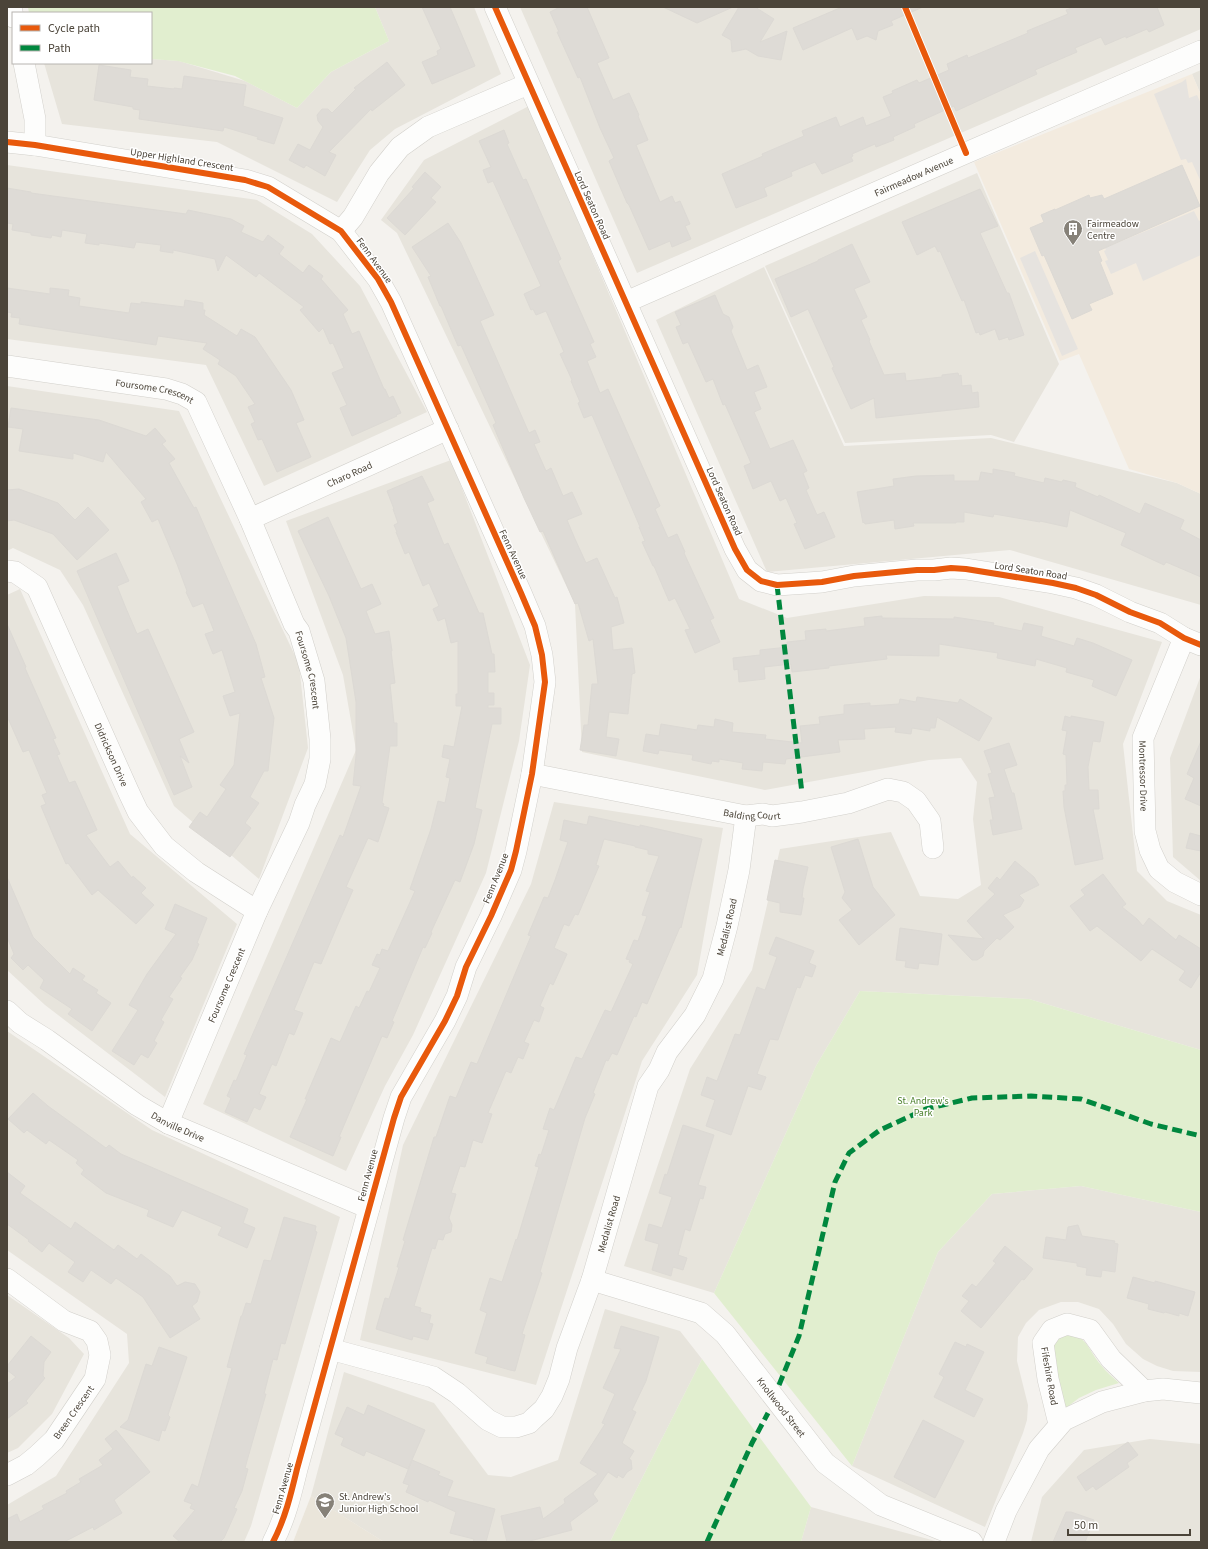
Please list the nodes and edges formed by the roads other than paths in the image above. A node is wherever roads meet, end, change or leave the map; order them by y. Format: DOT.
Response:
graph roads {
  1 [pos="494,7"];
  2 [pos="1201,51"];
  3 [pos="24,64"];
  4 [pos="528,84"];
  5 [pos="7,142"];
  6 [pos="35,145"];
  7 [pos="341,231"];
  8 [pos="626,302"];
  9 [pos="7,366"];
  10 [pos="448,429"];
  11 [pos="250,519"];
  12 [pos="7,571"];
  13 [pos="1193,642"];
  14 [pos="532,774"];
  15 [pos="746,816"];
  16 [pos="933,848"];
  17 [pos="1201,895"];
  18 [pos="257,910"];
  19 [pos="7,1011"];
  20 [pos="168,1123"];
  21 [pos="369,1208"];
  22 [pos="7,1279"];
  23 [pos="592,1280"];
  24 [pos="330,1349"];
  25 [pos="1144,1390"];
  26 [pos="1201,1393"];
  27 [pos="1059,1424"];
  28 [pos="7,1476"];
  29 [pos="273,1542"];
  30 [pos="972,1542"];
  31 [pos="994,1542"];
  1 -- 4 [label="street, Lord Seaton Road"];
  2 -- 8 [label="street, Fairmeadow Avenue"];
  3 -- 6 [label="street"];
  4 -- 7 [label="street"];
  4 -- 8 [label="street, Lord Seaton Road"];
  5 -- 6 [label="street, Upper Highland Crescent"];
  6 -- 7 [label="street, Upper Highland Crescent"];
  7 -- 10 [label="street, Fenn Avenue"];
  8 -- 13 [label="street, Lord Seaton Road"];
  9 -- 11 [label="street, Foursome Crescent"];
  10 -- 11 [label="street, Charo Road"];
  10 -- 14 [label="street, Fenn Avenue"];
  11 -- 18 [label="street, Foursome Crescent"];
  12 -- 18 [label="street, Didrickson Drive"];
  13 -- 17 [label="street, Montressor Drive"];
  14 -- 15 [label="street, Balding Court"];
  14 -- 21 [label="street, Fenn Avenue"];
  15 -- 16 [label="street, Balding Court"];
  15 -- 23 [label="street, Medalist Road"];
  18 -- 20 [label="street, Foursome Crescent"];
  19 -- 20 [label="street, Danville Drive"];
  20 -- 21 [label="street, Danville Drive"];
  21 -- 24 [label="street, Fenn Avenue"];
  22 -- 28 [label="street, Breen Crescent"];
  23 -- 24 [label="street, Medalist Road"];
  23 -- 30 [label="street, Knollwood Street"];
  24 -- 29 [label="street, Fenn Avenue"];
  25 -- 26 [label="street"];
  25 -- 27 [label="street"];
  25 -- 27 [label="street, Fifeshire Road"];
  27 -- 31 [label="street"];
}
